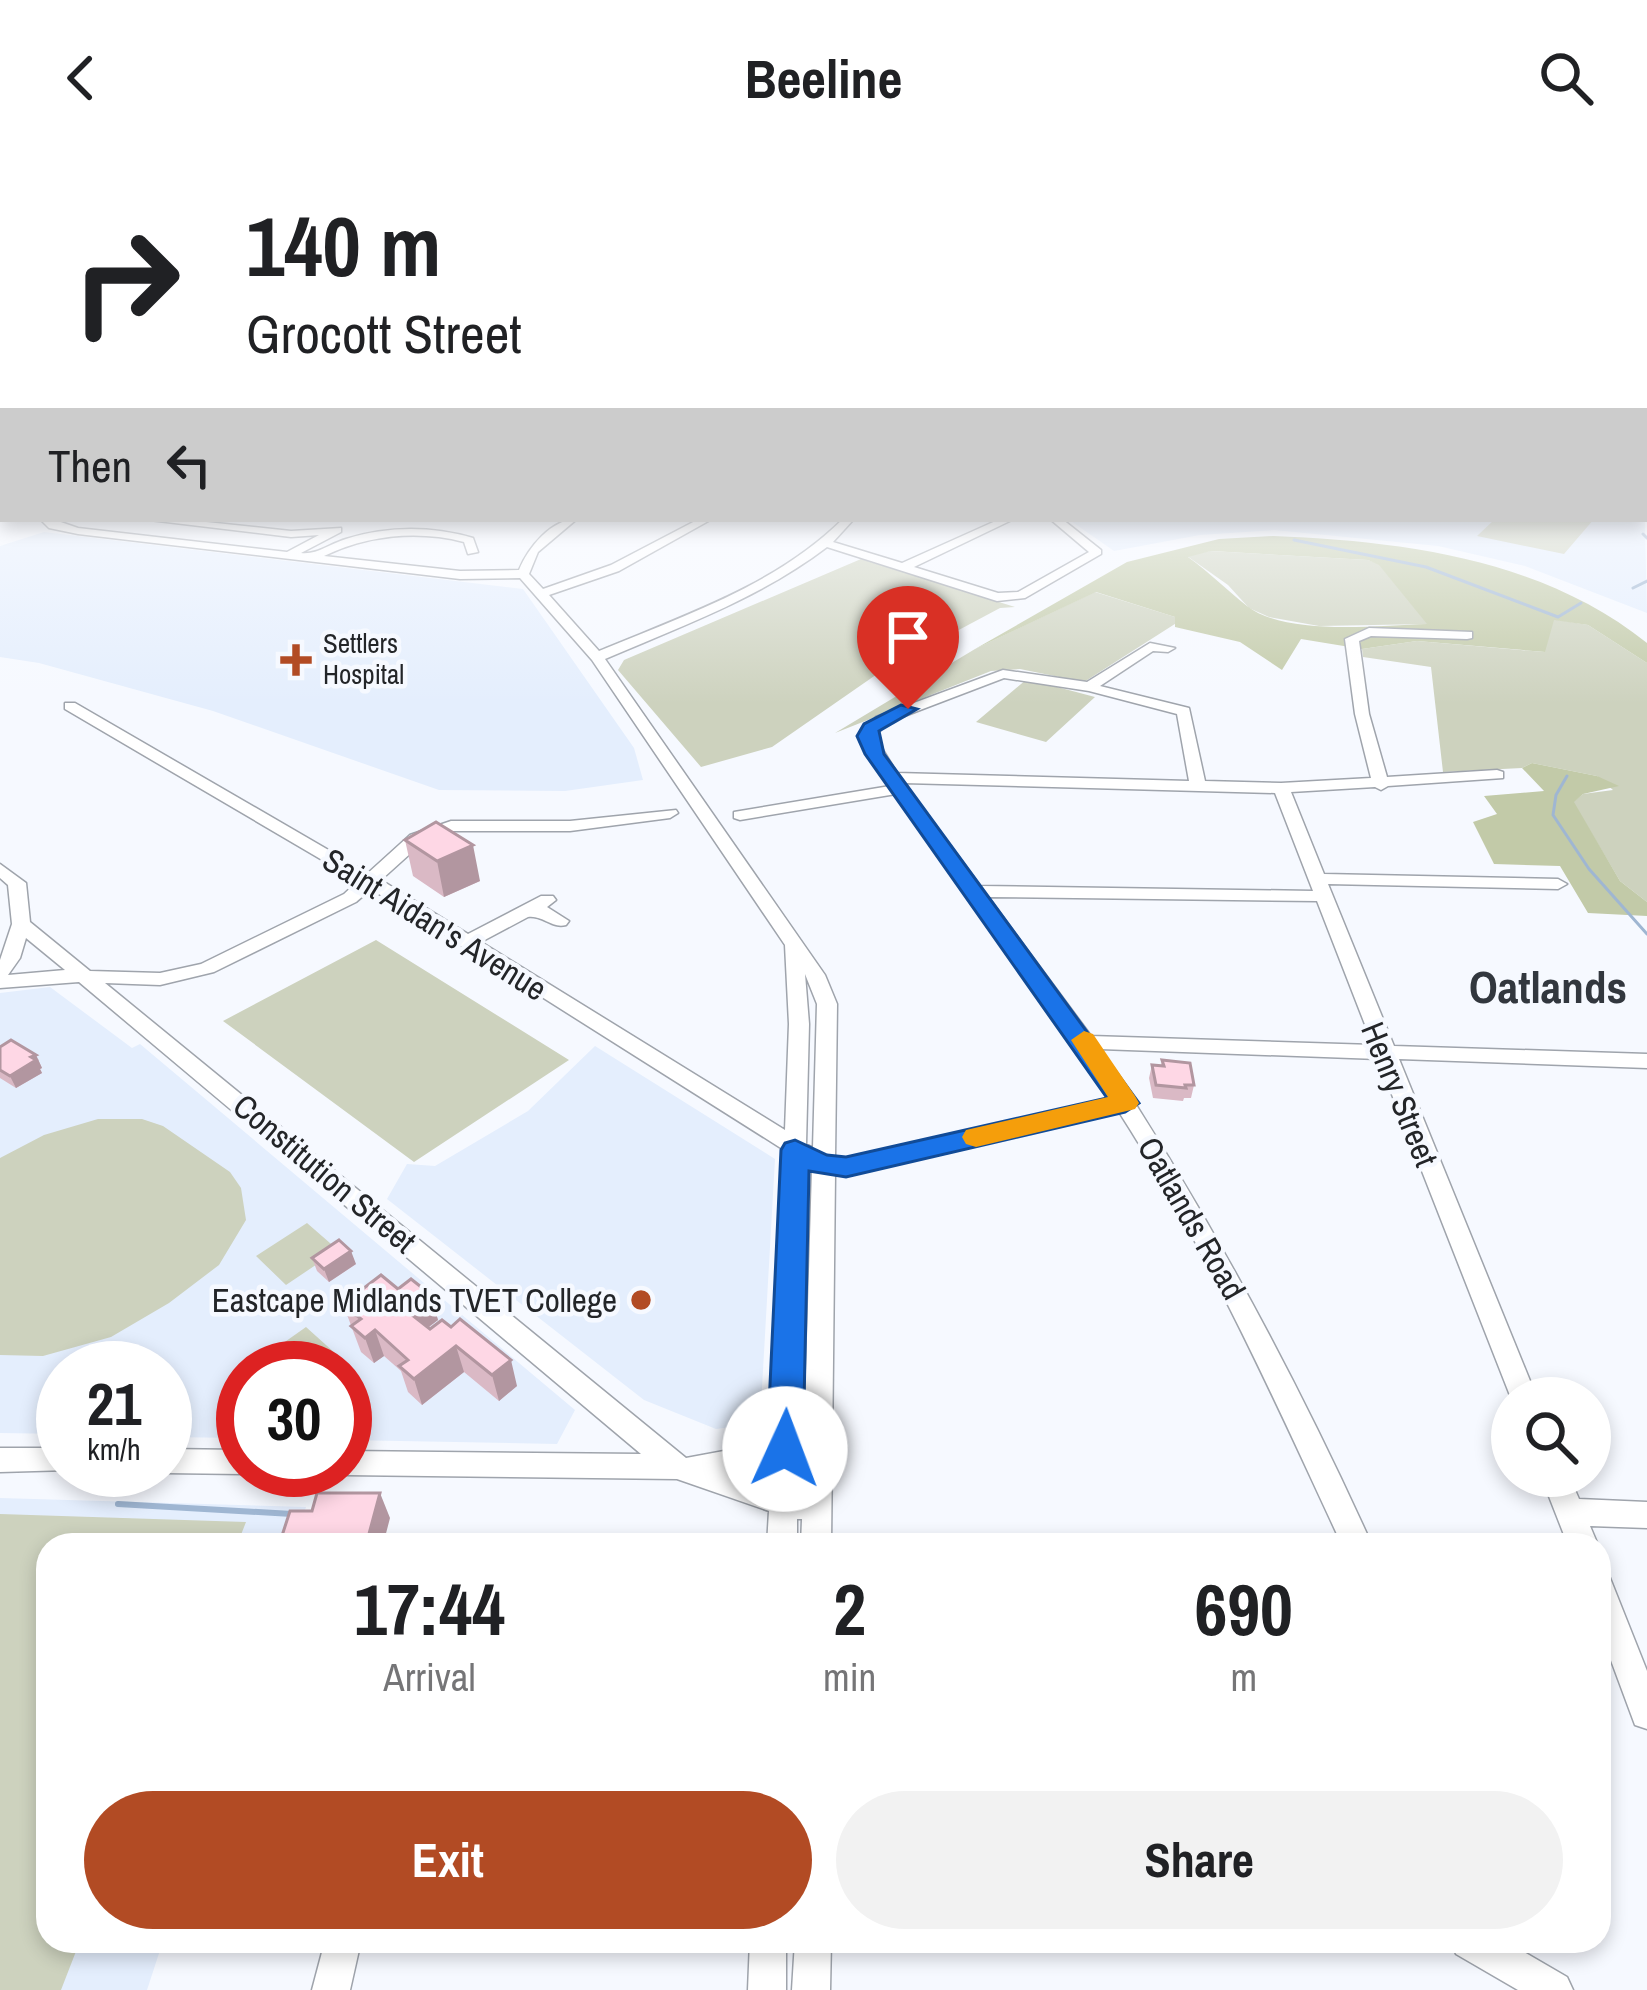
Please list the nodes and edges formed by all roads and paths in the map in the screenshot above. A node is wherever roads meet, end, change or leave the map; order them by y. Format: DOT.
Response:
graph roads {
  1 [pos="104,534"];
  2 [pos="330,534"];
  3 [pos="428,534"];
  4 [pos="446,534"];
  5 [pos="554,534"];
  6 [pos="680,534"];
  7 [pos="837,534"];
  8 [pos="977,534"];
  9 [pos="1077,534"];
  10 [pos="388,535"];
  11 [pos="829,544"];
  12 [pos="472,552"];
  13 [pos="290,555"];
  14 [pos="313,558"];
  15 [pos="904,567"];
  16 [pos="523,574"];
  17 [pos="543,592"];
  18 [pos="1467,635"];
  19 [pos="1168,647"];
  20 [pos="596,657"];
  21 [pos="1089,688"];
  22 [pos="70,706"];
  23 [pos="1497,775"];
  24 [pos="897,784"];
  25 [pos="1198,785"];
  26 [pos="1382,785"];
  27 [pos="1281,788"];
  28 [pos="670,813"];
  29 [pos="740,815"];
  30 [pos="0,869"];
  31 [pos="372,882"];
  32 [pos="1558,884"];
  33 [pos="1320,887"];
  34 [pos="973,891"];
  35 [pos="547,900"];
  36 [pos="524,912"];
  37 [pos="560,921"];
  38 [pos="20,924"];
  39 [pos="466,942"];
  40 [pos="794,948"];
  41 [pos="0,977"];
  42 [pos="91,978"];
  43 [pos="1085,1042"];
  44 [pos="1382,1051"];
  45 [pos="1647,1061"];
  46 [pos="1125,1103"];
  47 [pos="795,1150"];
  48 [pos="821,1164"];
  49 [pos="1515,1377"];
  50 [pos="816,1448"];
  51 [pos="785,1449"];
  52 [pos="0,1460"];
  53 [pos="36,1460"];
  54 [pos="372,1463"];
  55 [pos="684,1468"];
  56 [pos="1564,1497"];
  57 [pos="783,1503"];
  58 [pos="817,1509"];
  59 [pos="1570,1512"];
  60 [pos="1647,1515"];
  61 [pos="782,1533"];
  62 [pos="816,1533"];
  63 [pos="1351,1533"];
  64 [pos="1578,1533"];
  65 [pos="1611,1620"];
  66 [pos="1647,1714"];
  67 [pos="340,1953"];
  68 [pos="768,1953"];
  69 [pos="813,1953"];
  70 [pos="1496,1957"];
  71 [pos="331,1990"];
  72 [pos="767,1990"];
  73 [pos="812,1990"];
  74 [pos="1554,1990"];
  1 -- 13 [label="street"];
  2 -- 13 [label="street"];
  3 -- 10 [label="street"];
  4 -- 12 [label="street"];
  5 -- 16 [label="street"];
  6 -- 17 [label="street"];
  7 -- 11 [label="street"];
  8 -- 15 [label="street"];
  9 -- 15 [label="street"];
  10 -- 14 [label="street"];
  11 -- 15 [label="street"];
  11 -- 20 [label="street"];
  13 -- 14 [label="street"];
  14 -- 16 [label="street"];
  16 -- 17 [label="street"];
  17 -- 20 [label="street"];
  18 -- 26 [label="street"];
  19 -- 21 [label="street"];
  20 -- 40 [label="street"];
  21 -- 24 [label="street, Oatlands Road"];
  21 -- 25 [label="street"];
  22 -- 31 [label="street, Saint Aidan's Avenue"];
  23 -- 26 [label="street"];
  24 -- 25 [label="street"];
  24 -- 29 [label="street"];
  24 -- 34 [label="street, Oatlands Road"];
  25 -- 27 [label="street"];
  26 -- 27 [label="street"];
  27 -- 33 [label="street, Henry Street"];
  28 -- 31 [label="street"];
  30 -- 38 [label="street"];
  31 -- 39 [label="street, Saint Aidan's Avenue"];
  31 -- 42 [label="street"];
  32 -- 33 [label="street"];
  33 -- 34 [label="street"];
  33 -- 44 [label="street, Henry Street"];
  34 -- 43 [label="street, Oatlands Road"];
  35 -- 36 [label="street"];
  36 -- 37 [label="street"];
  36 -- 39 [label="street"];
  38 -- 41 [label="street"];
  38 -- 42 [label="street, Constitution Street"];
  39 -- 47 [label="street, Saint Aidan's Avenue"];
  40 -- 47 [label="street"];
  40 -- 48 [label="street"];
  41 -- 42 [label="street"];
  42 -- 55 [label="street, Constitution Street"];
  43 -- 44 [label="street"];
  43 -- 46 [label="street, Oatlands Road"];
  44 -- 45 [label="street"];
  44 -- 49 [label="street, Henry Street"];
  46 -- 48 [label="street"];
  46 -- 63 [label="street, Oatlands Road"];
  47 -- 48 [label="street, Saint Aidan's Avenue"];
  47 -- 51 [label="street"];
  48 -- 50 [label="street"];
  50 -- 51 [label="street"];
  50 -- 58 [label="street"];
  51 -- 55 [label="street"];
  51 -- 57 [label="street"];
  52 -- 53 [label="street"];
  54 -- 55 [label="street"];
  55 -- 57 [label="street"];
  56 -- 59 [label="street"];
  57 -- 58 [label="street"];
  57 -- 61 [label="street"];
  58 -- 62 [label="street"];
  59 -- 60 [label="street"];
  59 -- 64 [label="street"];
  65 -- 66 [label="street"];
  67 -- 71 [label="street"];
  68 -- 72 [label="street"];
  69 -- 73 [label="street"];
  70 -- 74 [label="street"];
}
